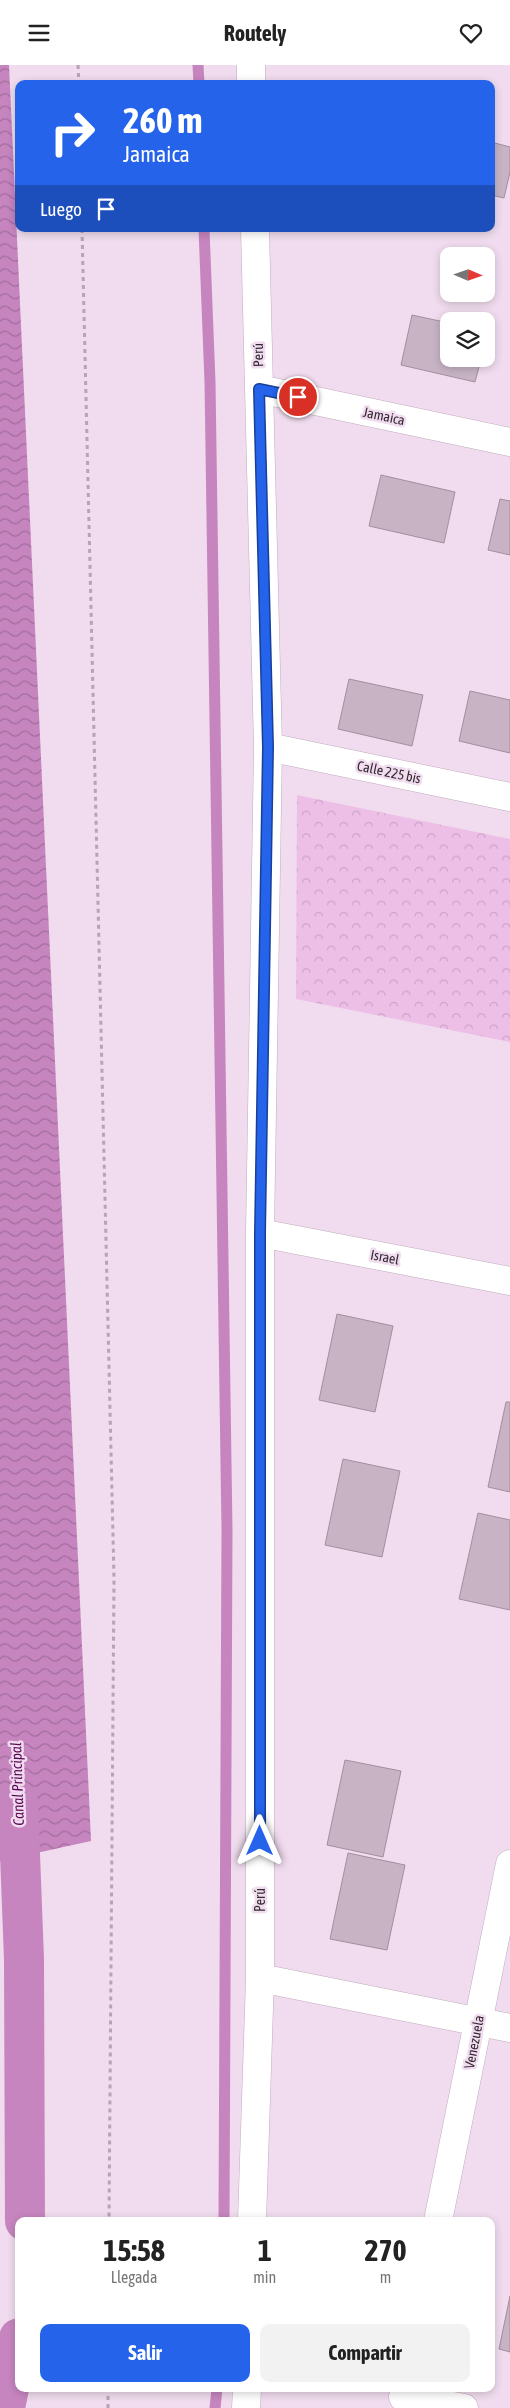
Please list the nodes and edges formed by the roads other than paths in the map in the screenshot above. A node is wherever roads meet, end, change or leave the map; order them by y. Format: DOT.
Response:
graph roads {
  1 [pos="251,65"];
  2 [pos="251,80"];
  3 [pos="255,232"];
  4 [pos="259,389"];
  5 [pos="510,442"];
  6 [pos="268,747"];
  7 [pos="510,797"];
  8 [pos="260,1233"];
  9 [pos="510,1281"];
  10 [pos="510,1864"];
  11 [pos="260,1978"];
  12 [pos="478,2022"];
  13 [pos="510,2029"];
  14 [pos="252,2217"];
  15 [pos="439,2217"];
  16 [pos="247,2392"];
  17 [pos="403,2398"];
  18 [pos="246,2408"];
  19 [pos="464,2408"];
  1 -- 2 [label="street"];
  3 -- 4 [label="street, Perú"];
  4 -- 5 [label="street, Jamaica"];
  4 -- 6 [label="street, Perú"];
  6 -- 7 [label="street, Calle 225 bis"];
  6 -- 8 [label="street, Perú"];
  8 -- 9 [label="street, Israel"];
  8 -- 11 [label="street, Perú"];
  10 -- 12 [label="street, Venezuela"];
  11 -- 12 [label="street"];
  11 -- 14 [label="street, Perú"];
  12 -- 13 [label="street"];
  12 -- 15 [label="street, Venezuela"];
  16 -- 18 [label="street"];
  17 -- 19 [label="street"];
}
